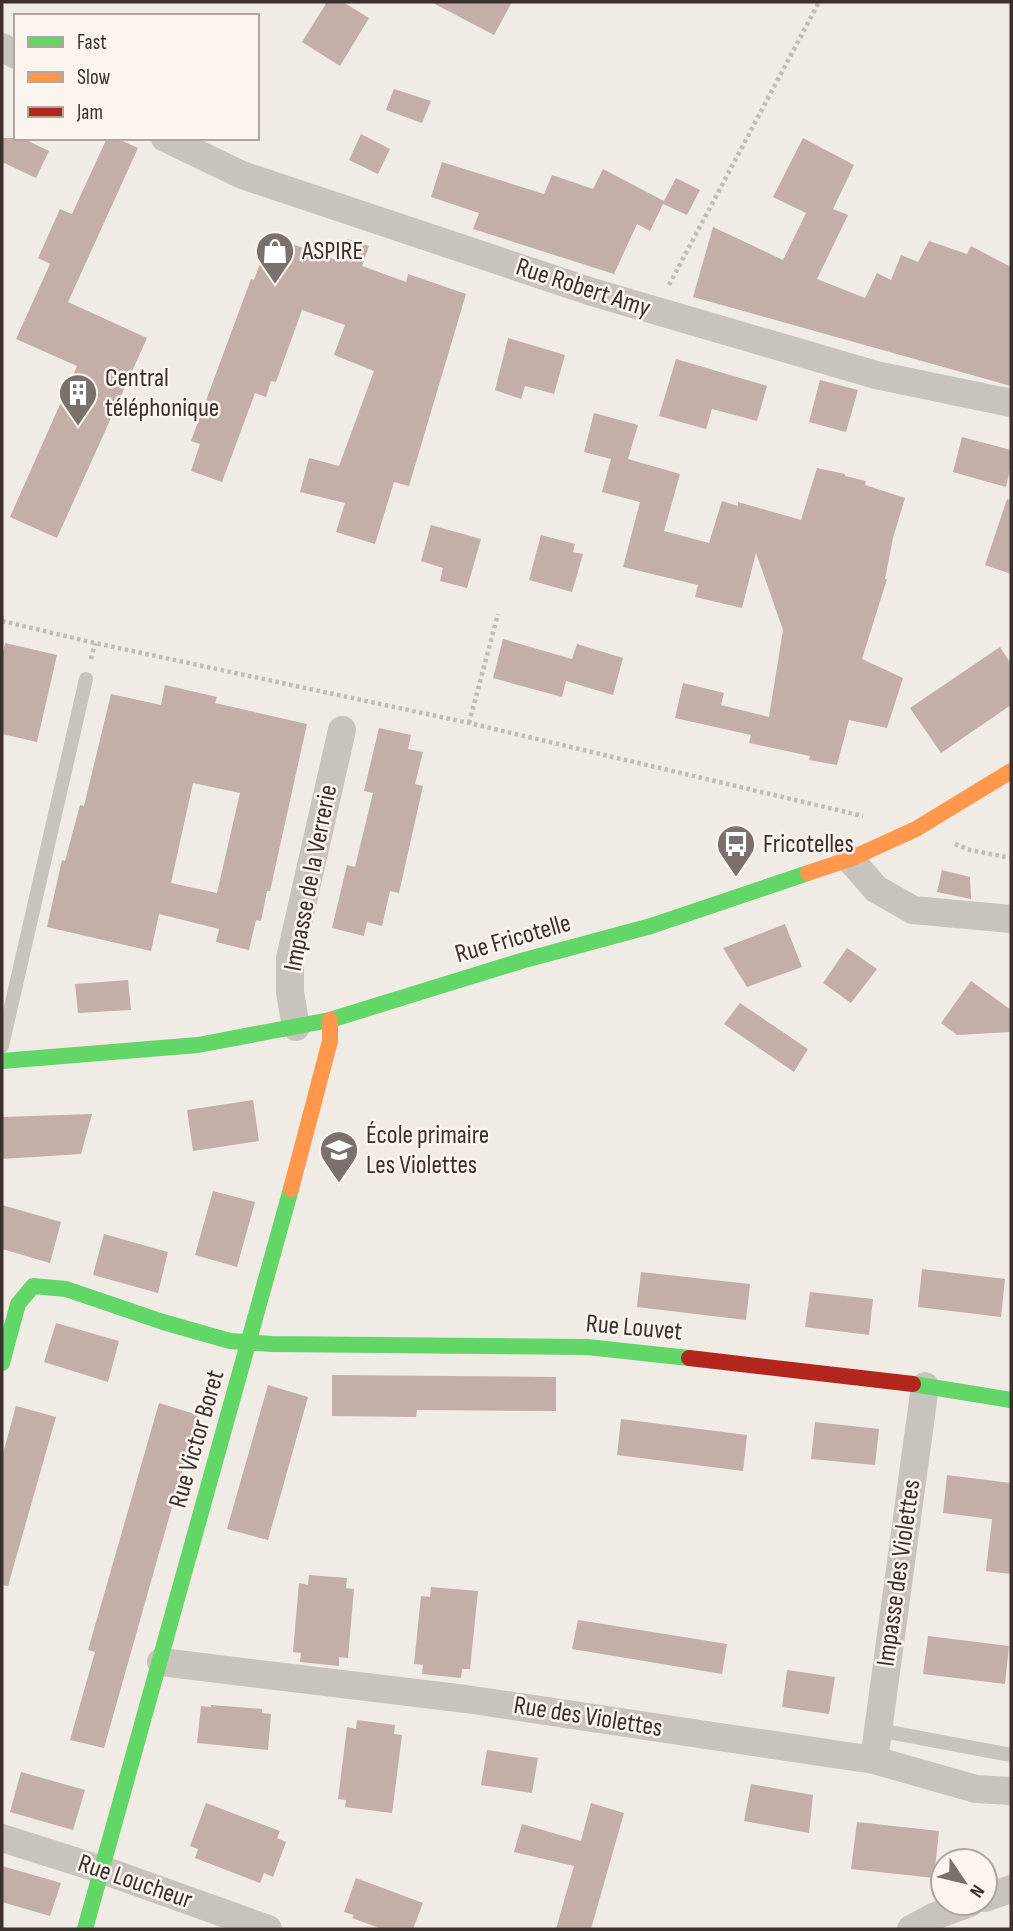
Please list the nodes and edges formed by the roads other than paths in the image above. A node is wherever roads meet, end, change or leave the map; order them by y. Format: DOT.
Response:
graph roads {
  1 [pos="169,140"];
  2 [pos="1011,403"];
  3 [pos="86,679"];
  4 [pos="342,730"];
  5 [pos="1011,771"];
  6 [pos="850,859"];
  7 [pos="1011,919"];
  8 [pos="330,1020"];
  9 [pos="296,1027"];
  10 [pos="2,1046"];
  11 [pos="2,1061"];
  12 [pos="249,1343"];
  13 [pos="2,1363"];
  14 [pos="925,1385"];
  15 [pos="1011,1400"];
  16 [pos="161,1662"];
  17 [pos="878,1730"];
  18 [pos="1011,1755"];
  19 [pos="874,1760"];
  20 [pos="1011,1791"];
  21 [pos="2,1838"];
  22 [pos="103,1870"];
  23 [pos="932,1917"];
  24 [pos="85,1929"];
  25 [pos="268,1929"];
  26 [pos="911,1929"];
  1 -- 2 [label="street, Rue Robert Amy"];
  3 -- 10 [label="lane"];
  4 -- 9 [label="street, Impasse de la Verrerie"];
  5 -- 6 [label="street, Rue Fricotelle"];
  6 -- 7 [label="street"];
  6 -- 8 [label="street, Rue Fricotelle"];
  8 -- 9 [label="street, Rue Fricotelle"];
  8 -- 12 [label="street, Rue Victor Boret"];
  9 -- 11 [label="street, Rue Fricotelle"];
  12 -- 13 [label="street, Rue Louvet"];
  12 -- 14 [label="street, Rue Louvet"];
  12 -- 16 [label="street, Rue Victor Boret"];
  14 -- 15 [label="street, Rue Louvet"];
  14 -- 17 [label="street, Impasse des Violettes"];
  16 -- 19 [label="street, Rue des Violettes"];
  16 -- 22 [label="street, Rue Victor Boret"];
  17 -- 18 [label="lane"];
  17 -- 19 [label="street, Impasse des Violettes"];
  19 -- 20 [label="street, Rue des Violettes"];
  21 -- 22 [label="street, Rue Loucheur"];
  22 -- 24 [label="street, Rue Victor Boret"];
  22 -- 25 [label="street, Rue Loucheur"];
  23 -- 26 [label="street"];
}
